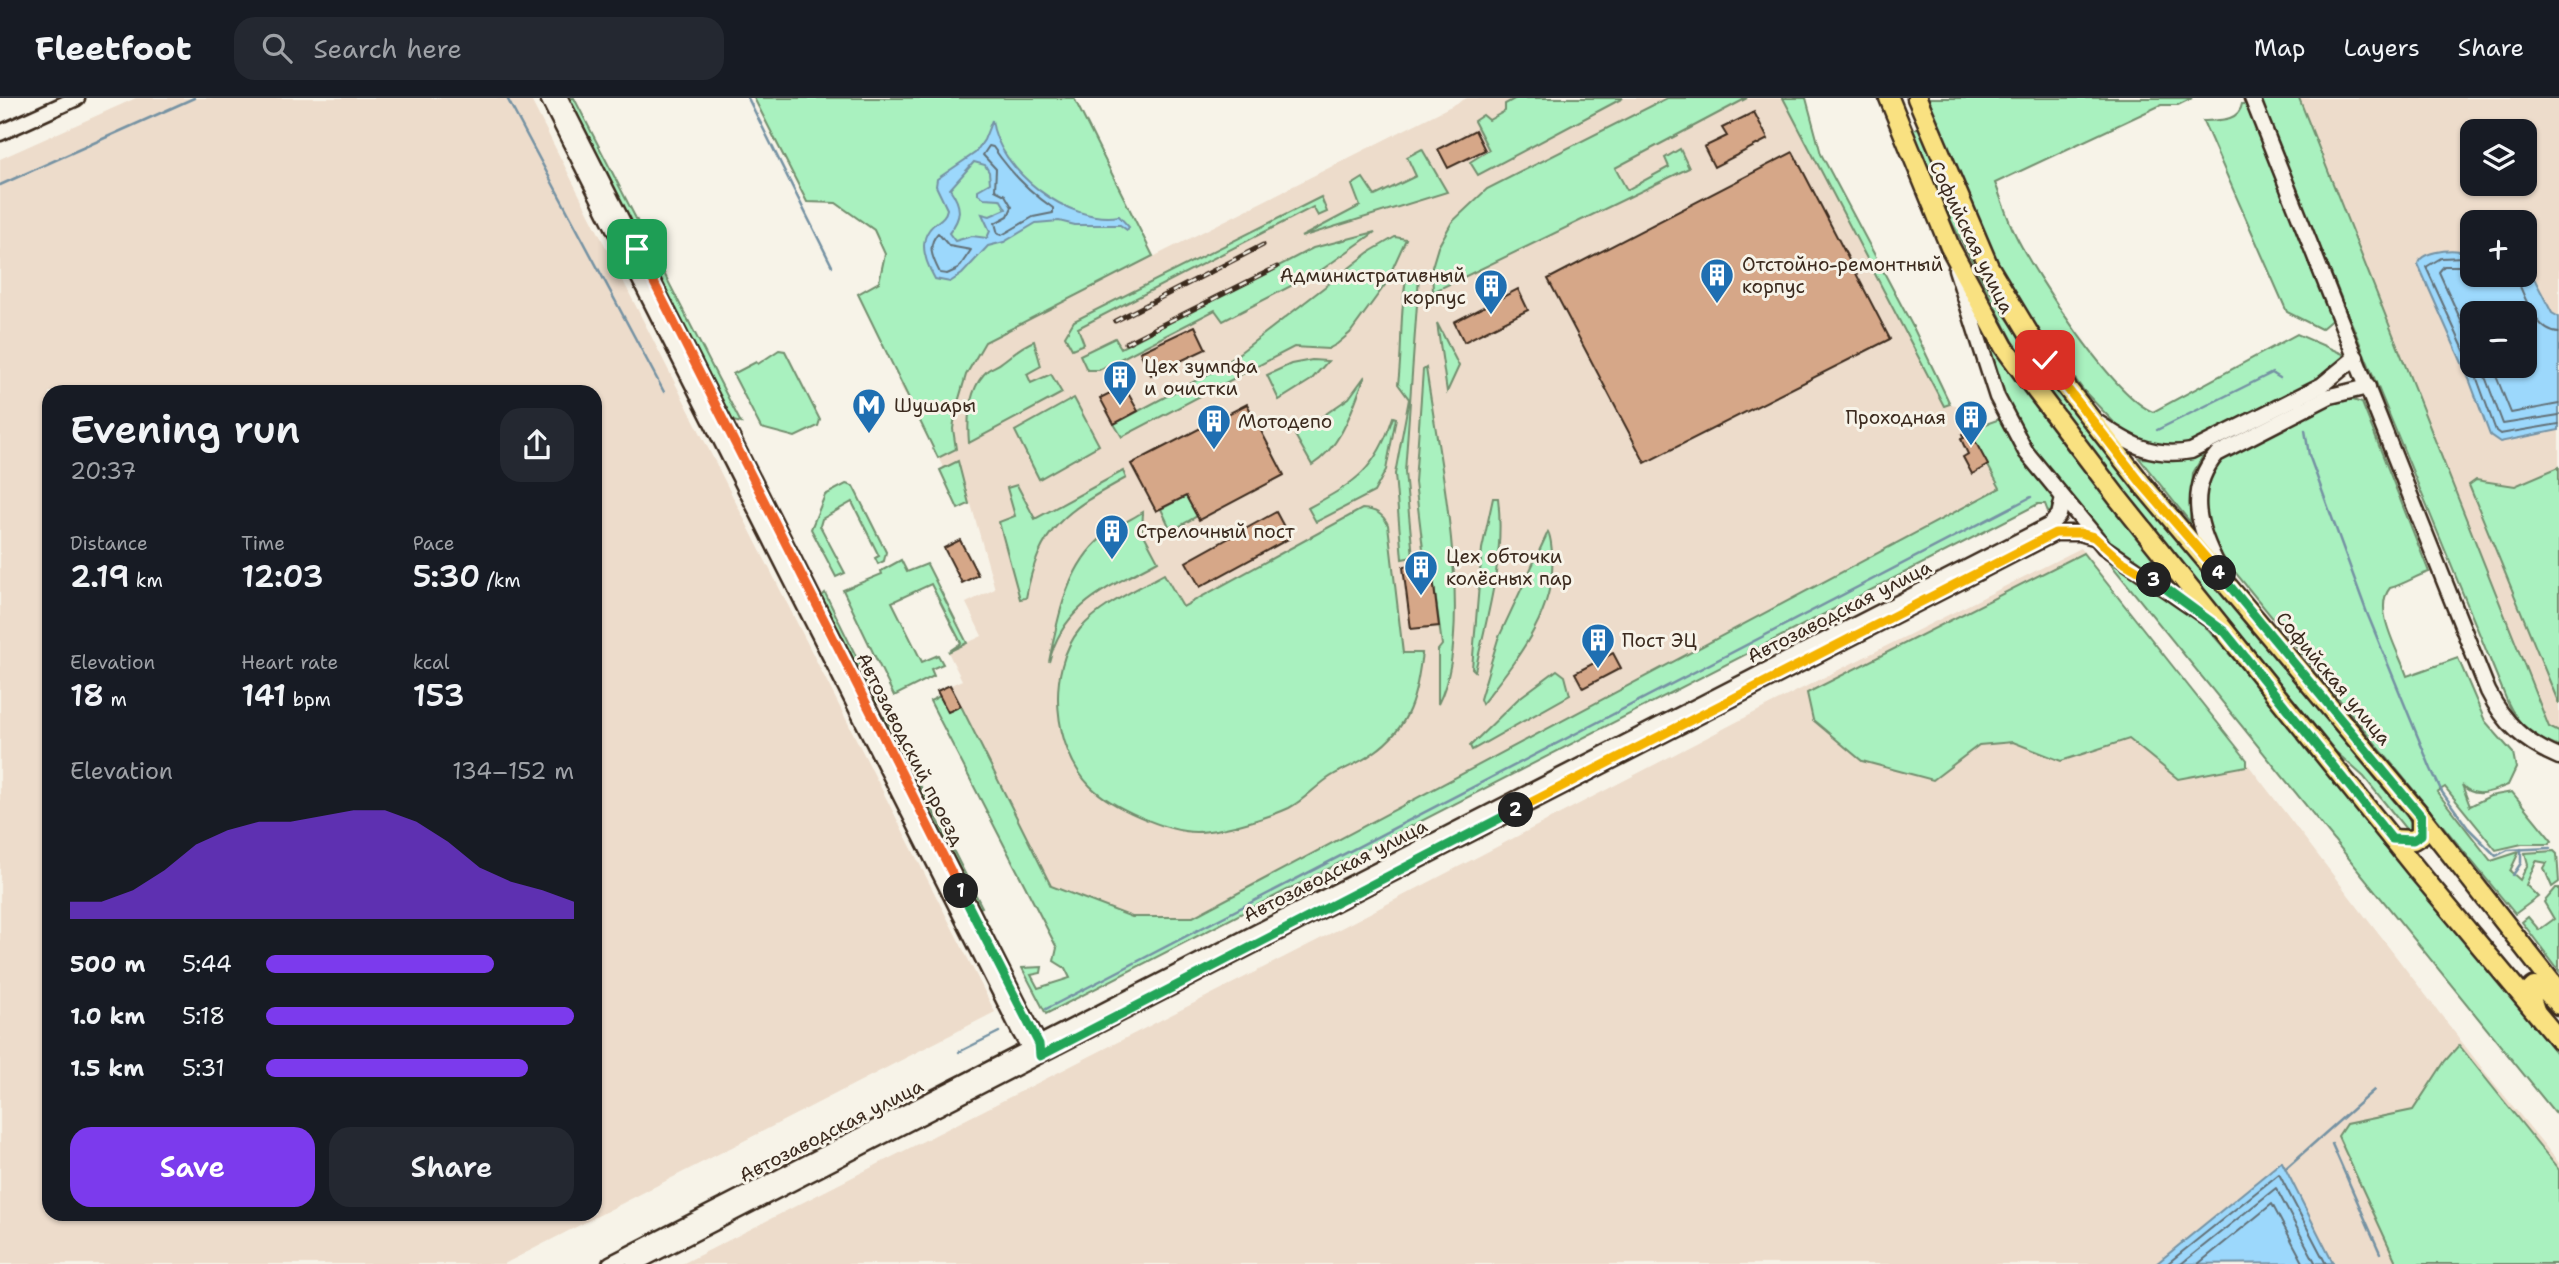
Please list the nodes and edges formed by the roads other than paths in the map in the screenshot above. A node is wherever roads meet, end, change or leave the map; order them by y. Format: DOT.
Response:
graph roads {
  1 [pos="55,98"];
  2 [pos="77,98"];
  3 [pos="548,98"];
  4 [pos="560,98"];
  5 [pos="1889,98"];
  6 [pos="1917,98"];
  7 [pos="2252,98"];
  8 [pos="0,123"];
  9 [pos="1925,123"];
  10 [pos="1900,132"];
  11 [pos="0,133"];
  12 [pos="1950,247"];
  13 [pos="2356,357"];
  14 [pos="2368,387"];
  15 [pos="2088,416"];
  16 [pos="2063,498"];
  17 [pos="2094,537"];
  18 [pos="2224,579"];
  19 [pos="2225,632"];
  20 [pos="2559,757"];
  21 [pos="2421,816"];
  22 [pos="2392,839"];
  23 [pos="2559,992"];
  24 [pos="2559,1005"];
  25 [pos="2536,1011"];
  26 [pos="2559,1040"];
  27 [pos="1036,1050"];
  28 [pos="610,1264"];
  29 [pos="634,1264"];
  1 -- 8 [label="street"];
  2 -- 11 [label="street"];
  3 -- 27 [label="street, Автозаводский проезд"];
  4 -- 27 [label="street, Автозаводский проезд"];
  5 -- 10 [label="main road, Софийская улица"];
  6 -- 9 [label="main road, Софийская улица"];
  7 -- 13 [label="street"];
  9 -- 10 [label="main road"];
  9 -- 15 [label="main road, Софийская улица"];
  10 -- 12 [label="main road, Софийская улица"];
  12 -- 16 [label="street"];
  12 -- 19 [label="main road, Софийская улица"];
  13 -- 14 [label="street"];
  13 -- 15 [label="street"];
  14 -- 18 [label="street"];
  14 -- 20 [label="street"];
  15 -- 18 [label="main road, Софийская улица"];
  16 -- 17 [label="street"];
  16 -- 27 [label="street, Автозаводская улица"];
  17 -- 19 [label="street"];
  17 -- 27 [label="street, Автозаводская улица"];
  18 -- 21 [label="main road, Софийская улица"];
  19 -- 22 [label="main road, Софийская улица"];
  21 -- 22 [label="main road"];
  21 -- 23 [label="main road, Софийская улица"];
  22 -- 25 [label="main road, Софийская улица"];
  24 -- 25 [label="main road"];
  25 -- 26 [label="main road, Софийская улица"];
  27 -- 28 [label="street, Автозаводская улица"];
  27 -- 29 [label="street, Автозаводская улица"];
}
